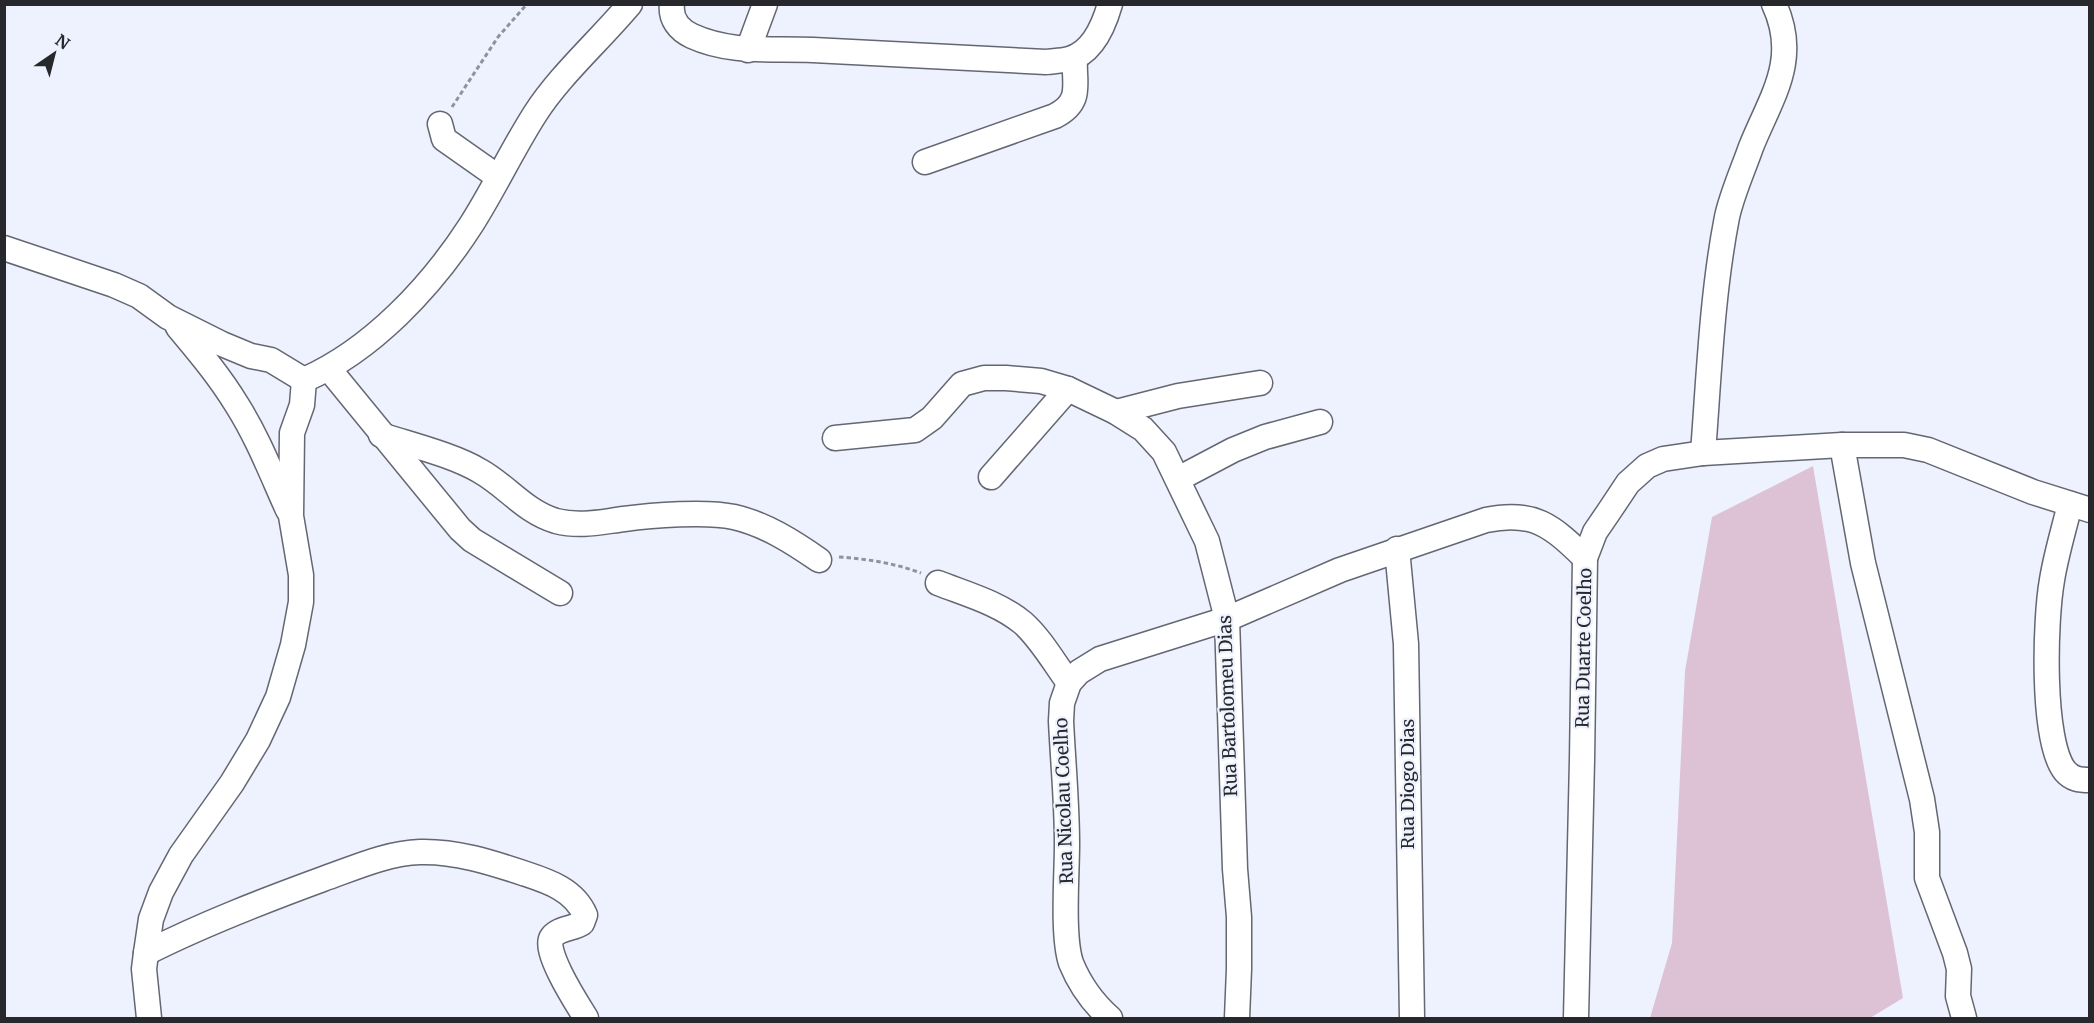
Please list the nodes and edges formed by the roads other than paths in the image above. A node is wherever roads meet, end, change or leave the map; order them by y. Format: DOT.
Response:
graph roads {
  1 [pos="630,4"];
  2 [pos="672,4"];
  3 [pos="765,4"];
  4 [pos="1110,4"];
  5 [pos="1774,4"];
  6 [pos="748,50"];
  7 [pos="1075,57"];
  8 [pos="440,124"];
  9 [pos="925,162"];
  10 [pos="498,177"];
  11 [pos="4,248"];
  12 [pos="168,316"];
  13 [pos="251,356"];
  14 [pos="329,369"];
  15 [pos="217,375"];
  16 [pos="304,380"];
  17 [pos="1260,383"];
  18 [pos="1068,389"];
  19 [pos="1116,412"];
  20 [pos="1320,422"];
  21 [pos="292,433"];
  22 [pos="381,435"];
  23 [pos="836,438"];
  24 [pos="258,444"];
  25 [pos="1842,446"];
  26 [pos="1703,453"];
  27 [pos="991,477"];
  28 [pos="1178,479"];
  29 [pos="2080,507"];
  30 [pos="291,516"];
  31 [pos="1397,549"];
  32 [pos="1584,558"];
  33 [pos="819,560"];
  34 [pos="938,583"];
  35 [pos="560,593"];
  36 [pos="1227,619"];
  37 [pos="1069,683"];
  38 [pos="2090,780"];
  39 [pos="146,952"];
  40 [pos="149,1018"];
  41 [pos="586,1018"];
  42 [pos="1110,1018"];
  43 [pos="1237,1018"];
  44 [pos="1412,1018"];
  45 [pos="1576,1018"];
  46 [pos="1964,1018"];
  47 [pos="1969,1018"];
  1 -- 10 [label="street"];
  2 -- 6 [label="street"];
  3 -- 6 [label="street"];
  4 -- 7 [label="street"];
  5 -- 26 [label="street"];
  6 -- 7 [label="street"];
  7 -- 9 [label="street"];
  8 -- 10 [label="street"];
  10 -- 14 [label="street"];
  11 -- 12 [label="street"];
  12 -- 13 [label="street"];
  12 -- 15 [label="street"];
  13 -- 15 [label="street"];
  13 -- 16 [label="street"];
  14 -- 16 [label="street"];
  14 -- 22 [label="street"];
  15 -- 24 [label="street"];
  16 -- 21 [label="street"];
  17 -- 19 [label="street"];
  18 -- 19 [label="street, Rua Bartolomeu Dias"];
  18 -- 23 [label="street, Rua Bartolomeu Dias"];
  18 -- 27 [label="street"];
  19 -- 28 [label="street, Rua Bartolomeu Dias"];
  20 -- 28 [label="street"];
  21 -- 24 [label="street"];
  21 -- 30 [label="street"];
  22 -- 33 [label="street"];
  22 -- 35 [label="street"];
  24 -- 30 [label="street"];
  25 -- 26 [label="street, Rua Duarte Coelho"];
  25 -- 29 [label="street, Rua Duarte Coelho"];
  25 -- 46 [label="street"];
  26 -- 32 [label="street, Rua Duarte Coelho"];
  28 -- 36 [label="street, Rua Bartolomeu Dias"];
  29 -- 38 [label="street"];
  30 -- 39 [label="street"];
  31 -- 32 [label="street"];
  31 -- 36 [label="street"];
  31 -- 44 [label="street, Rua Diogo Dias"];
  32 -- 45 [label="street, Rua Duarte Coelho"];
  34 -- 37 [label="street"];
  36 -- 37 [label="street"];
  36 -- 43 [label="street, Rua Bartolomeu Dias"];
  37 -- 42 [label="street, Rua Nicolau Coelho"];
  39 -- 40 [label="street"];
  39 -- 41 [label="street"];
  46 -- 47 [label="street"];
}
